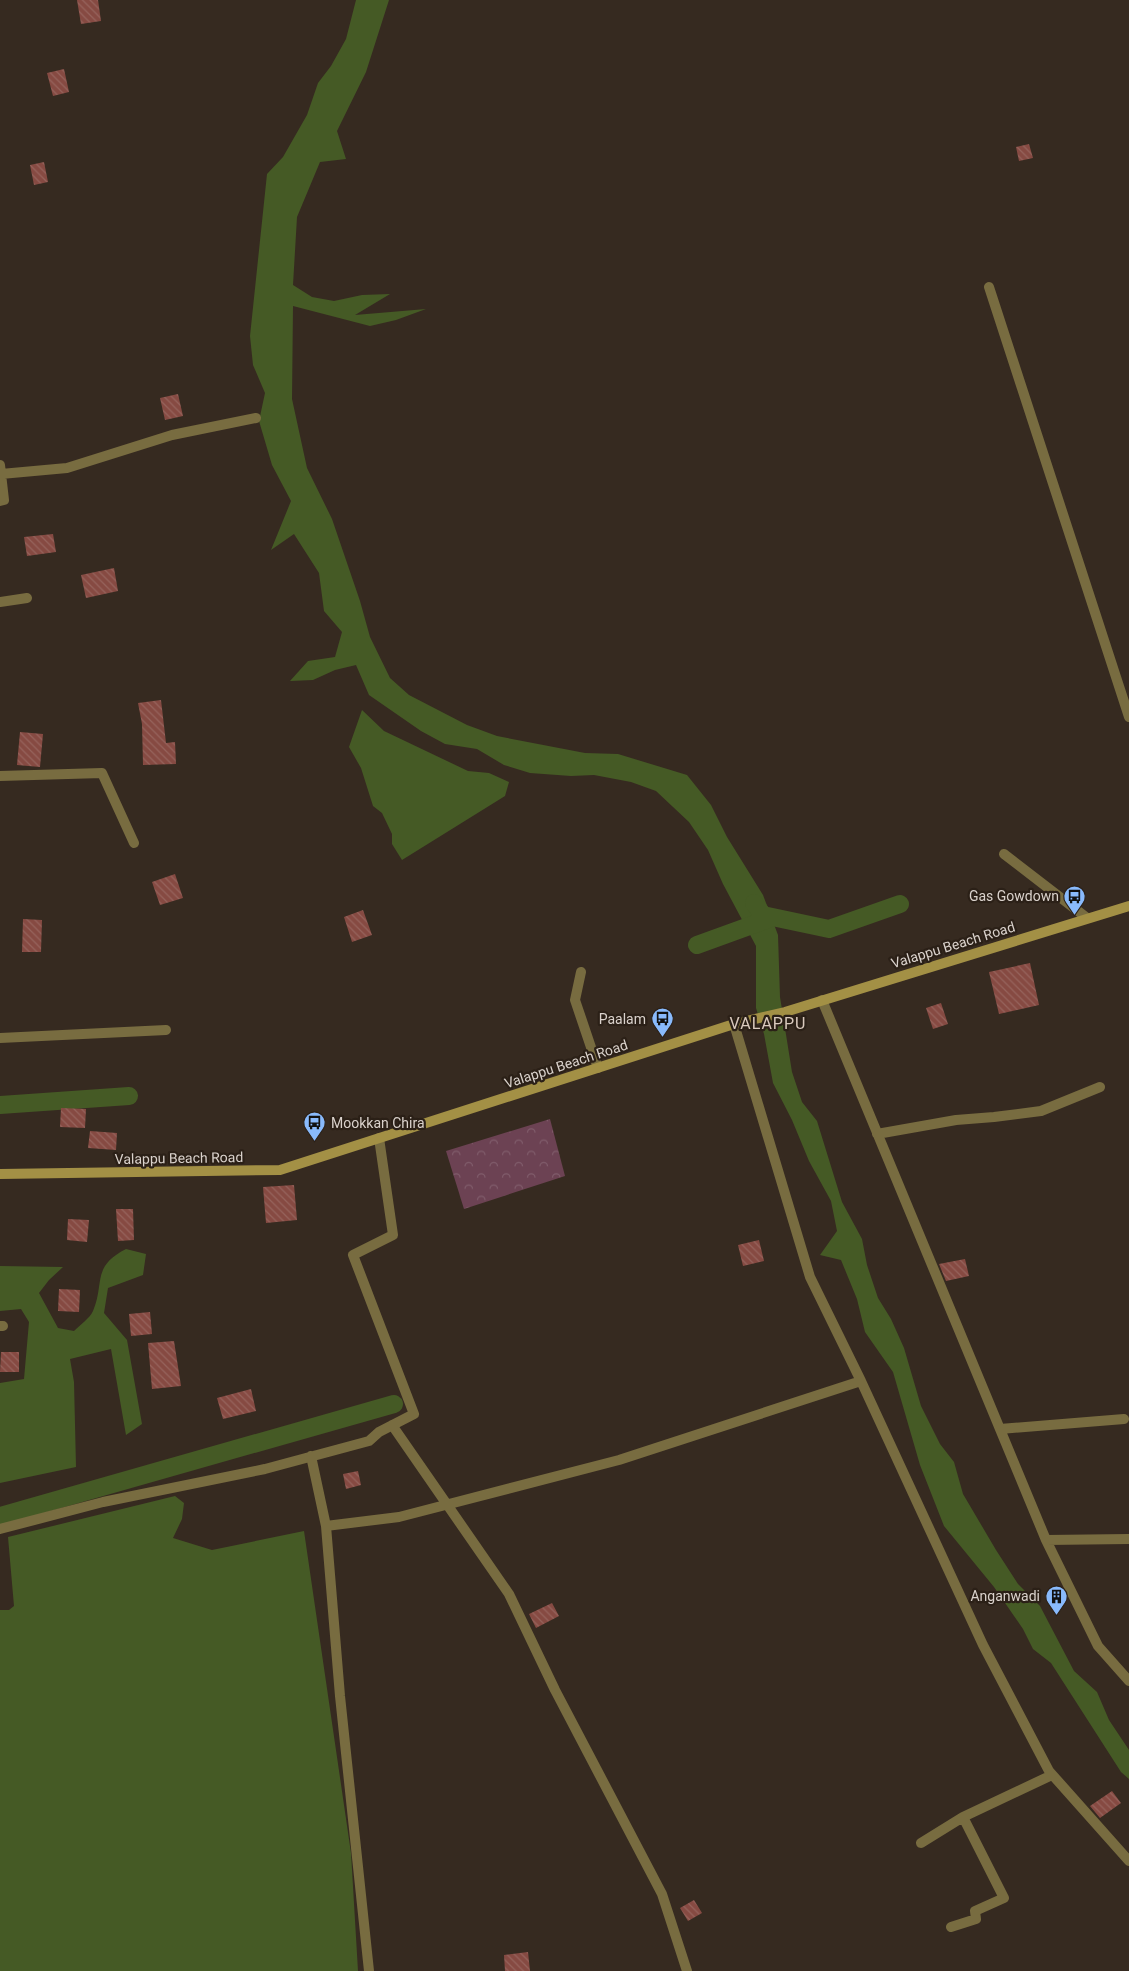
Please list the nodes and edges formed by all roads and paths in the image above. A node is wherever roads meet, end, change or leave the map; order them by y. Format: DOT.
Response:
graph roads {
  1 [pos="989,287"];
  2 [pos="256,418"];
  3 [pos="0,469"];
  4 [pos="0,501"];
  5 [pos="27,598"];
  6 [pos="0,602"];
  7 [pos="1129,717"];
  8 [pos="0,776"];
  9 [pos="134,843"];
  10 [pos="1004,854"];
  11 [pos="1129,906"];
  12 [pos="1087,918"];
  13 [pos="581,972"];
  14 [pos="822,1000"];
  15 [pos="734,1024"];
  16 [pos="166,1030"];
  17 [pos="0,1038"];
  18 [pos="598,1068"];
  19 [pos="1100,1087"];
  20 [pos="877,1134"];
  21 [pos="379,1138"];
  22 [pos="0,1174"];
  23 [pos="861,1381"];
  24 [pos="1124,1418"];
  25 [pos="392,1425"];
  26 [pos="1000,1429"];
  27 [pos="311,1456"];
  28 [pos="448,1505"];
  29 [pos="326,1526"];
  30 [pos="0,1529"];
  31 [pos="1129,1539"];
  32 [pos="1046,1540"];
  33 [pos="1129,1681"];
  34 [pos="1052,1775"];
  35 [pos="963,1818"];
  36 [pos="921,1842"];
  37 [pos="1129,1861"];
  38 [pos="951,1927"];
  39 [pos="369,1971"];
  40 [pos="686,1971"];
  1 -- 7 [label="street"];
  2 -- 3 [label="street"];
  3 -- 4 [label="street"];
  5 -- 6 [label="street"];
  8 -- 9 [label="street"];
  10 -- 12 [label="street"];
  11 -- 12 [label="main road, Valappu Beach Road"];
  12 -- 14 [label="main road, Valappu Beach Road"];
  13 -- 18 [label="street"];
  14 -- 15 [label="main road, Valappu Beach Road"];
  14 -- 20 [label="street"];
  15 -- 18 [label="main road, Valappu Beach Road"];
  15 -- 23 [label="street"];
  16 -- 17 [label="street"];
  18 -- 21 [label="main road, Valappu Beach Road"];
  19 -- 20 [label="street"];
  20 -- 26 [label="street"];
  21 -- 22 [label="main road, Valappu Beach Road"];
  21 -- 25 [label="street"];
  23 -- 28 [label="street"];
  23 -- 34 [label="street"];
  24 -- 26 [label="street"];
  25 -- 27 [label="street"];
  25 -- 28 [label="street"];
  26 -- 32 [label="street"];
  27 -- 29 [label="street"];
  27 -- 30 [label="street"];
  28 -- 29 [label="street"];
  28 -- 40 [label="street"];
  29 -- 39 [label="street"];
  31 -- 32 [label="street"];
  32 -- 33 [label="street"];
  34 -- 35 [label="street"];
  34 -- 37 [label="street"];
  35 -- 36 [label="street"];
  35 -- 38 [label="street"];
}
